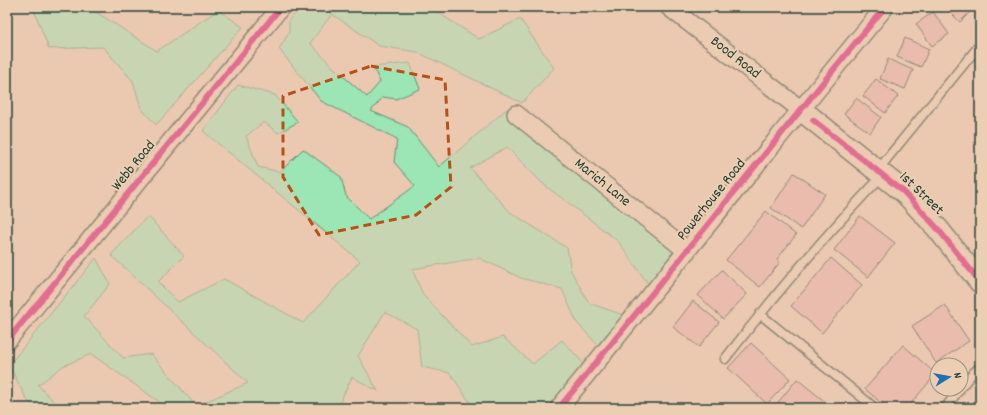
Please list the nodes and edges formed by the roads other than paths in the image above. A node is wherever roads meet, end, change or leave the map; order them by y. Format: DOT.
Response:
graph roads {
  1 [pos="281,7"];
  2 [pos="669,7"];
  3 [pos="885,7"];
  4 [pos="980,48"];
  5 [pos="800,109"];
  6 [pos="516,114"];
  7 [pos="880,173"];
  8 [pos="688,251"];
  9 [pos="980,282"];
  10 [pos="760,314"];
  11 [pos="7,341"];
  12 [pos="725,359"];
  13 [pos="980,367"];
  14 [pos="969,378"];
  15 [pos="953,397"];
  16 [pos="559,408"];
  17 [pos="875,408"];
  18 [pos="944,408"];
  1 -- 11 [label="street, Webb Road"];
  2 -- 5 [label="street, Bood Road"];
  3 -- 5 [label="street, Powerhouse Road"];
  4 -- 7 [label="lane"];
  5 -- 7 [label="street, 1st Street"];
  5 -- 8 [label="street, Powerhouse Road"];
  6 -- 8 [label="street, Marich Lane"];
  7 -- 9 [label="street, 1st Street"];
  7 -- 10 [label="lane"];
  8 -- 16 [label="street, Powerhouse Road"];
  10 -- 12 [label="lane"];
  10 -- 17 [label="lane"];
  13 -- 14 [label="lane"];
  15 -- 18 [label="lane"];
}
